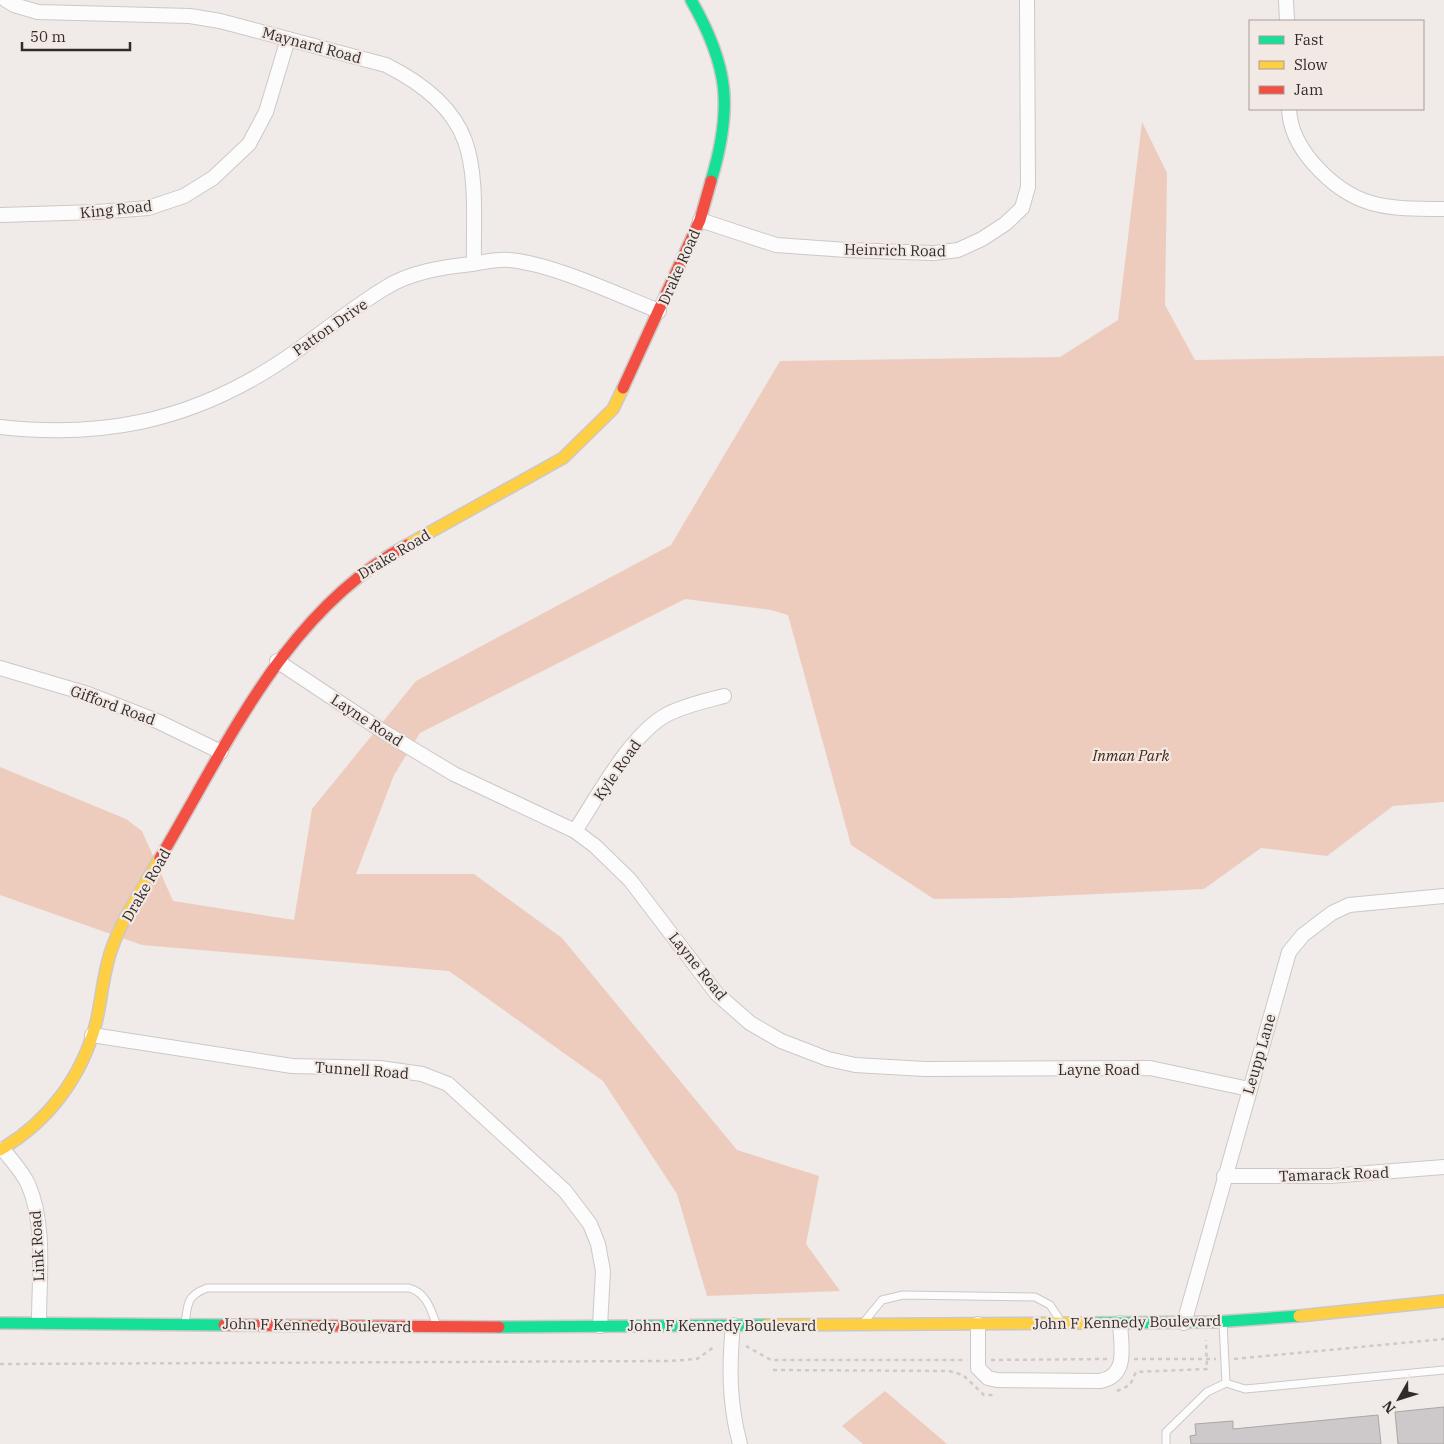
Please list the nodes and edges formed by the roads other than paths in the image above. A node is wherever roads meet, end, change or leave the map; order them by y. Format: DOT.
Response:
graph roads {
  1 [pos="6,0"];
  2 [pos="691,0"];
  3 [pos="1027,0"];
  4 [pos="1286,0"];
  5 [pos="1287,20"];
  6 [pos="288,39"];
  7 [pos="1289,110"];
  8 [pos="1444,209"];
  9 [pos="0,215"];
  10 [pos="700,220"];
  11 [pos="474,264"];
  12 [pos="659,311"];
  13 [pos="0,427"];
  14 [pos="277,661"];
  15 [pos="0,668"];
  16 [pos="724,696"];
  17 [pos="221,752"];
  18 [pos="575,831"];
  19 [pos="1444,896"];
  20 [pos="92,1035"];
  21 [pos="1249,1089"];
  22 [pos="2,1149"];
  23 [pos="1444,1167"];
  24 [pos="1224,1176"];
  25 [pos="1444,1302"];
  26 [pos="39,1322"];
  27 [pos="1223,1322"];
  28 [pos="0,1323"];
  29 [pos="1062,1323"];
  30 [pos="1120,1323"];
  31 [pos="1184,1323"];
  32 [pos="185,1324"];
  33 [pos="862,1324"];
  34 [pos="978,1324"];
  35 [pos="732,1325"];
  36 [pos="600,1326"];
  37 [pos="437,1327"];
  38 [pos="1444,1370"];
  39 [pos="1226,1383"];
  40 [pos="740,1444"];
  41 [pos="1166,1444"];
  1 -- 6 [label="street, Maynard Road"];
  2 -- 10 [label="street, Drake Road"];
  3 -- 10 [label="street, Heinrich Road"];
  4 -- 5 [label="street"];
  6 -- 9 [label="street, King Road"];
  6 -- 11 [label="street, Maynard Road"];
  7 -- 8 [label="street"];
  10 -- 12 [label="street, Drake Road"];
  11 -- 12 [label="street, Patton Drive"];
  11 -- 13 [label="street, Patton Drive"];
  12 -- 14 [label="street, Drake Road"];
  14 -- 17 [label="street, Drake Road"];
  14 -- 18 [label="street, Layne Road"];
  15 -- 17 [label="street, Gifford Road"];
  16 -- 18 [label="street, Kyle Road"];
  17 -- 20 [label="street, Drake Road"];
  18 -- 21 [label="street, Layne Road"];
  19 -- 21 [label="street, Leupp Lane"];
  20 -- 22 [label="street, Drake Road"];
  20 -- 36 [label="street, Tunnell Road"];
  21 -- 24 [label="street, Leupp Lane"];
  22 -- 26 [label="street, Link Road"];
  23 -- 24 [label="street, Tamarack Road"];
  24 -- 31 [label="street, Leupp Lane"];
  25 -- 27 [label="street, John F Kennedy Boulevard"];
  26 -- 28 [label="street, John F Kennedy Boulevard"];
  26 -- 32 [label="street, John F Kennedy Boulevard"];
  27 -- 31 [label="street, John F Kennedy Boulevard"];
  27 -- 39 [label="lane"];
  29 -- 30 [label="street, John F Kennedy Boulevard"];
  29 -- 33 [label="lane"];
  29 -- 34 [label="street, John F Kennedy Boulevard"];
  30 -- 31 [label="street, John F Kennedy Boulevard"];
  30 -- 34 [label="street"];
  32 -- 37 [label="street, John F Kennedy Boulevard"];
  32 -- 37 [label="lane"];
  33 -- 34 [label="street, John F Kennedy Boulevard"];
  33 -- 35 [label="street, John F Kennedy Boulevard"];
  35 -- 36 [label="street, John F Kennedy Boulevard"];
  35 -- 40 [label="street"];
  36 -- 37 [label="street, John F Kennedy Boulevard"];
  38 -- 39 [label="lane"];
  39 -- 41 [label="lane"];
}
